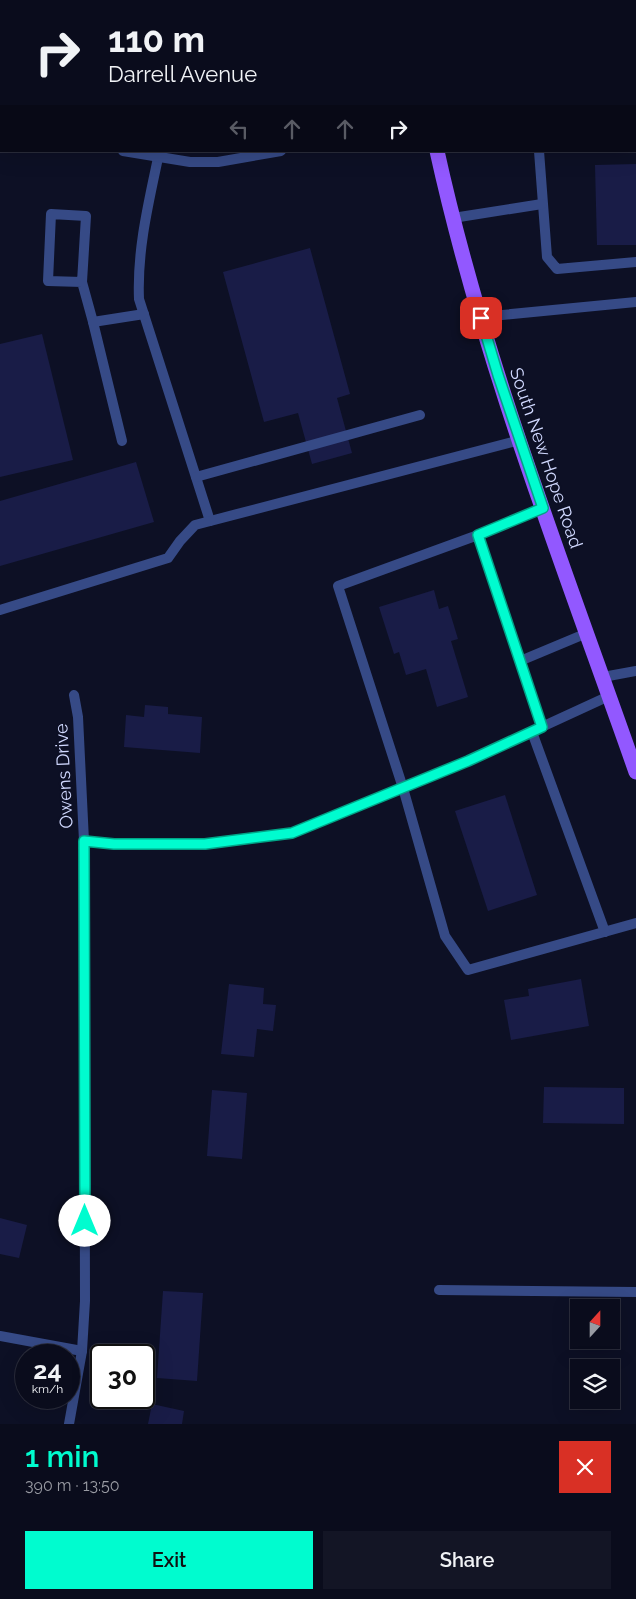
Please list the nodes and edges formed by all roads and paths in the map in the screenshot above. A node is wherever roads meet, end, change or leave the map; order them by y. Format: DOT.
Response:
graph roads {
  1 [pos="128,152"];
  2 [pos="270,152"];
  3 [pos="437,152"];
  4 [pos="539,152"];
  5 [pos="235,155"];
  6 [pos="158,158"];
  7 [pos="542,204"];
  8 [pos="454,218"];
  9 [pos="636,262"];
  10 [pos="82,282"];
  11 [pos="636,302"];
  12 [pos="144,314"];
  13 [pos="481,318"];
  14 [pos="93,322"];
  15 [pos="420,415"];
  16 [pos="520,440"];
  17 [pos="122,441"];
  18 [pos="196,477"];
  19 [pos="543,508"];
  20 [pos="210,521"];
  21 [pos="478,535"];
  22 [pos="0,610"];
  23 [pos="587,633"];
  24 [pos="520,661"];
  25 [pos="636,670"];
  26 [pos="602,677"];
  27 [pos="74,694"];
  28 [pos="609,696"];
  29 [pos="537,729"];
  30 [pos="636,772"];
  31 [pos="404,788"];
  32 [pos="84,841"];
  33 [pos="636,923"];
  34 [pos="605,932"];
  35 [pos="439,1290"];
  36 [pos="636,1292"];
  37 [pos="0,1336"];
  38 [pos="82,1351"];
  39 [pos="69,1424"];
  1 -- 6 [label="street"];
  2 -- 5 [label="street"];
  3 -- 8 [label="main road, South New Hope Road"];
  4 -- 7 [label="street"];
  5 -- 6 [label="street"];
  6 -- 12 [label="street"];
  7 -- 8 [label="street"];
  7 -- 9 [label="street"];
  8 -- 13 [label="main road, South New Hope Road"];
  10 -- 10 [label="street"];
  10 -- 14 [label="street"];
  11 -- 13 [label="street"];
  12 -- 14 [label="street"];
  12 -- 18 [label="street"];
  13 -- 16 [label="main road, South New Hope Road"];
  14 -- 17 [label="street"];
  15 -- 18 [label="street"];
  16 -- 19 [label="main road, South New Hope Road"];
  16 -- 20 [label="street"];
  18 -- 20 [label="street"];
  19 -- 21 [label="street"];
  19 -- 23 [label="main road, South New Hope Road"];
  20 -- 22 [label="street"];
  21 -- 24 [label="street"];
  21 -- 31 [label="street"];
  23 -- 24 [label="street"];
  23 -- 26 [label="main road, South New Hope Road"];
  24 -- 29 [label="street"];
  25 -- 26 [label="street"];
  26 -- 28 [label="main road, South New Hope Road"];
  27 -- 32 [label="street, Owens Drive"];
  28 -- 29 [label="street"];
  28 -- 30 [label="main road, South New Hope Road"];
  29 -- 31 [label="street"];
  29 -- 34 [label="street"];
  31 -- 32 [label="street"];
  31 -- 34 [label="street"];
  32 -- 38 [label="street, Owens Drive"];
  33 -- 34 [label="street"];
  35 -- 36 [label="street"];
  37 -- 38 [label="street"];
  38 -- 39 [label="street, Owens Drive"];
}
